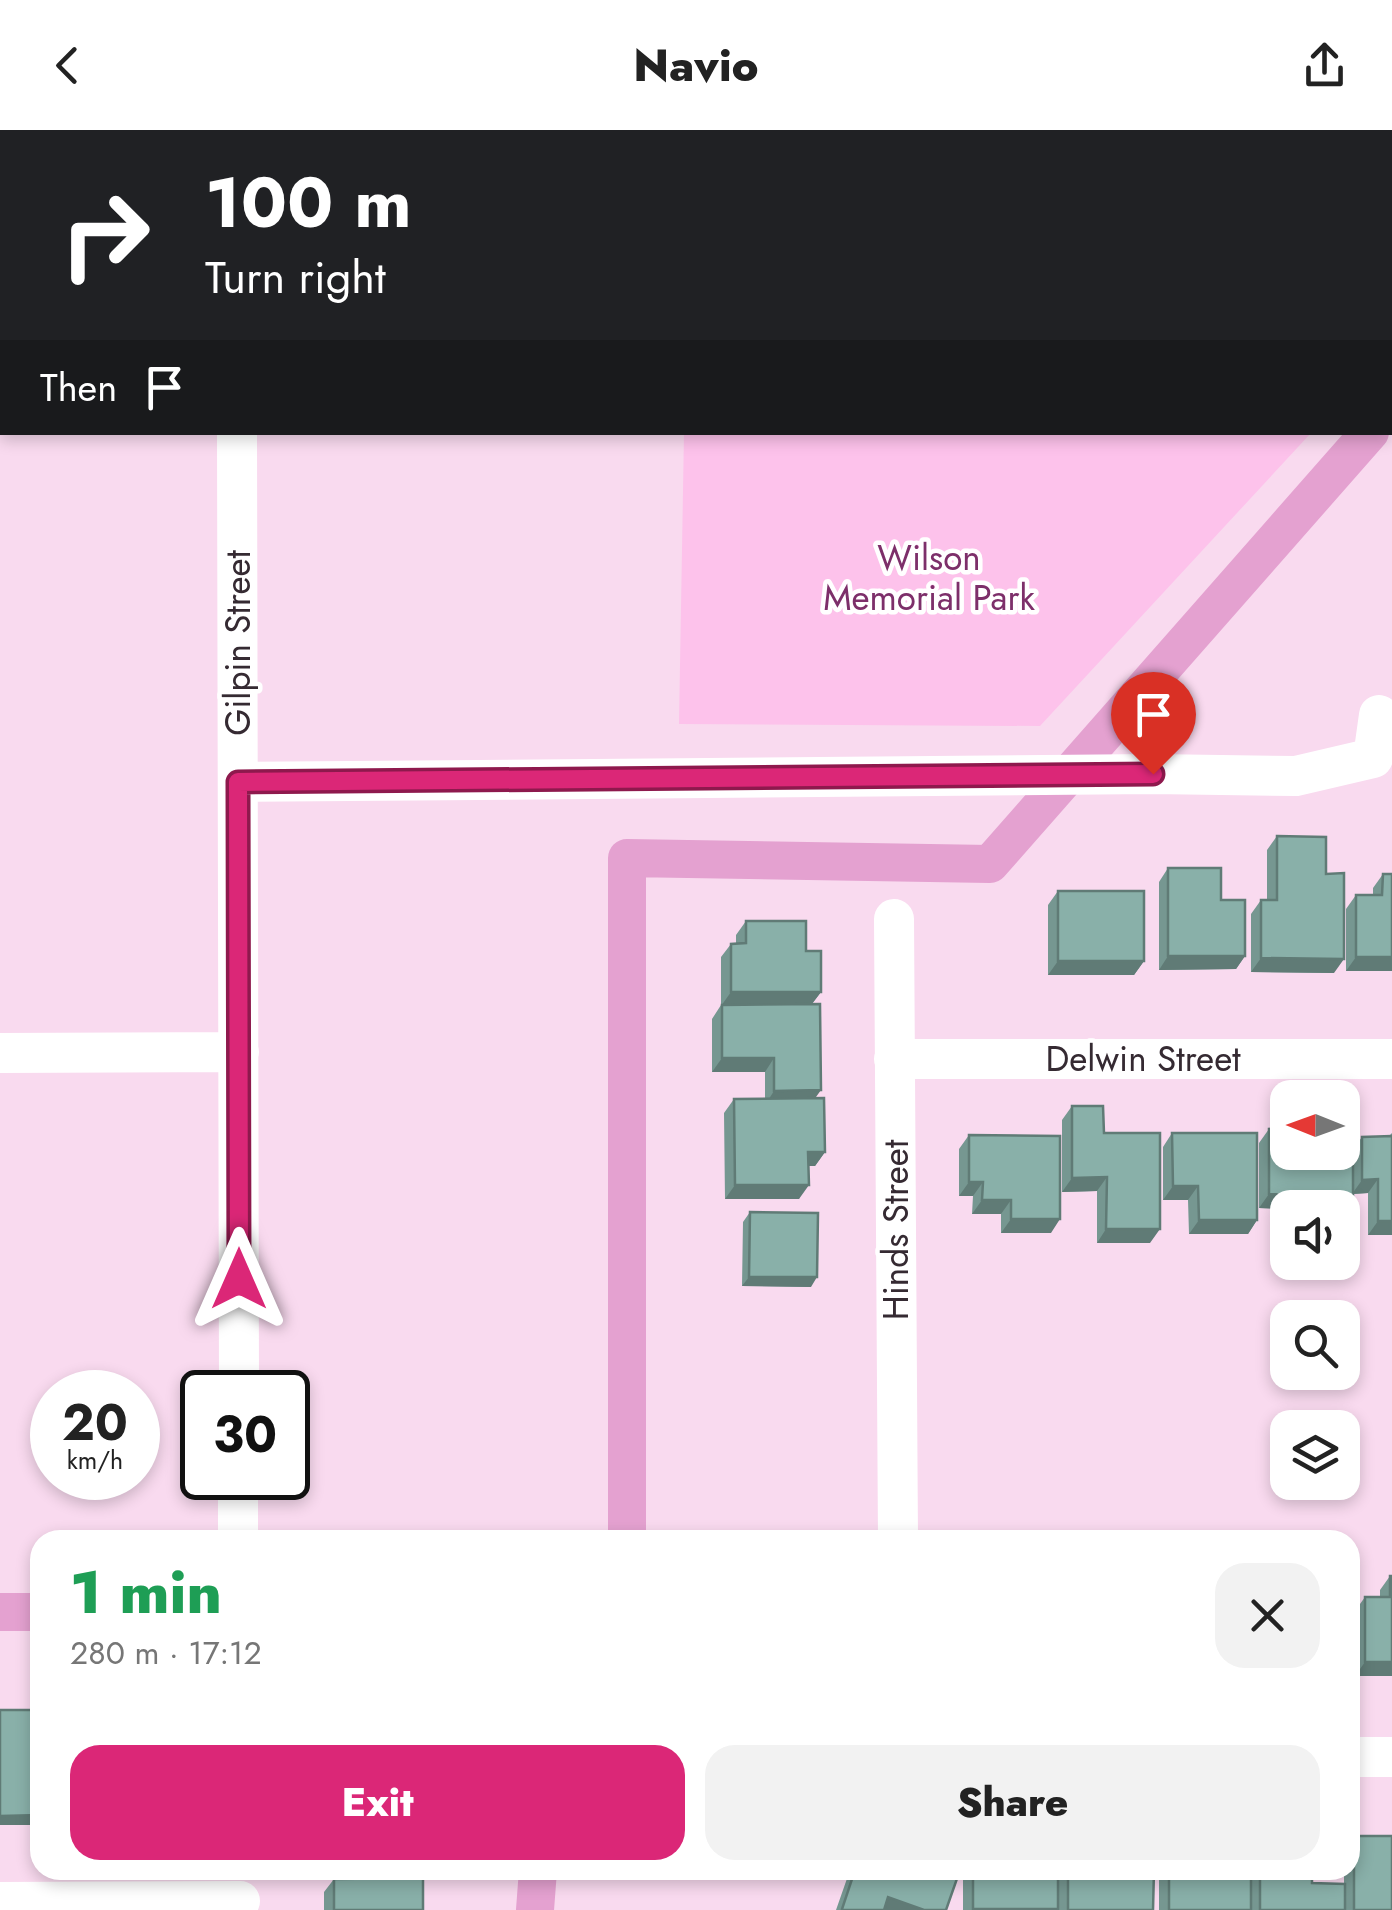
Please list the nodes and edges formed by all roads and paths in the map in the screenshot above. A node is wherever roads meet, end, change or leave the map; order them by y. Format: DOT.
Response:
graph roads {
  1 [pos="237,435"];
  2 [pos="1379,714"];
  3 [pos="1383,760"];
  4 [pos="238,782"];
  5 [pos="894,919"];
  6 [pos="239,1052"];
  7 [pos="0,1053"];
  8 [pos="1392,1059"];
  9 [pos="894,1060"];
  10 [pos="238,1370"];
  11 [pos="238,1500"];
  12 [pos="238,1530"];
  13 [pos="898,1530"];
  14 [pos="1360,1757"];
  15 [pos="1392,1757"];
  16 [pos="240,1894"];
  17 [pos="0,1902"];
  1 -- 4 [label="street, Gilpin Street"];
  2 -- 3 [label="street"];
  3 -- 4 [label="street"];
  4 -- 6 [label="street, Gilpin Street"];
  5 -- 9 [label="street, Hinds Street"];
  6 -- 7 [label="street"];
  6 -- 10 [label="street, Gilpin Street"];
  8 -- 9 [label="street, Delwin Street"];
  9 -- 13 [label="street, Hinds Street"];
  11 -- 12 [label="street"];
  14 -- 15 [label="street"];
  16 -- 17 [label="street"];
}
